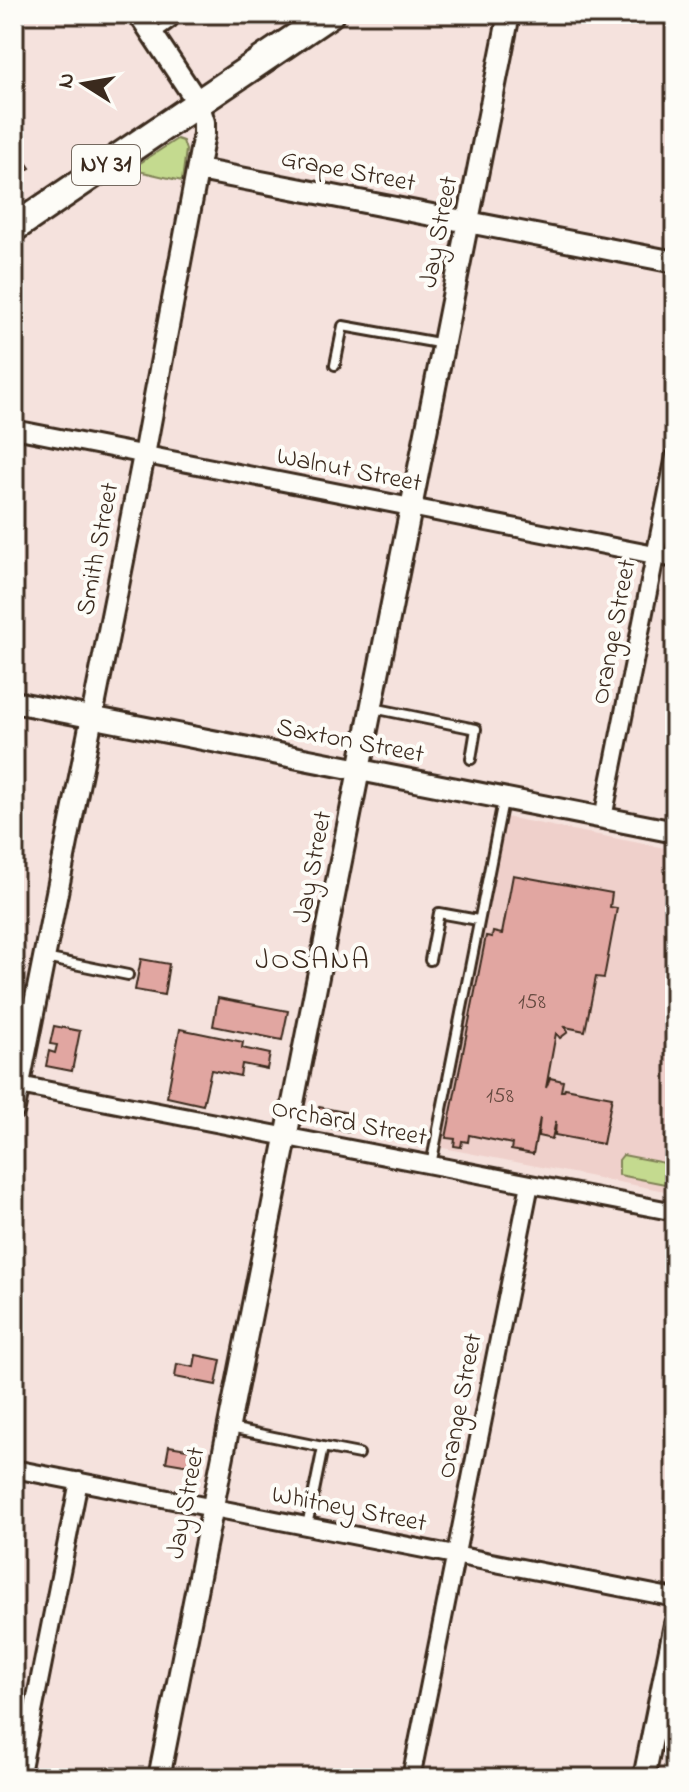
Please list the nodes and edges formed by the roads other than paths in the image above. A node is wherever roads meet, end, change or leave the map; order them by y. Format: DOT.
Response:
graph roads {
  1 [pos="139,14"];
  2 [pos="177,14"];
  3 [pos="330,14"];
  4 [pos="509,14"];
  5 [pos="153,36"];
  6 [pos="198,103"];
  7 [pos="199,170"];
  8 [pos="468,222"];
  9 [pos="14,228"];
  10 [pos="675,262"];
  11 [pos="444,344"];
  12 [pos="335,365"];
  13 [pos="14,429"];
  14 [pos="144,455"];
  15 [pos="675,456"];
  16 [pos="412,508"];
  17 [pos="655,555"];
  18 [pos="675,559"];
  19 [pos="14,702"];
  20 [pos="372,708"];
  21 [pos="92,718"];
  22 [pos="471,759"];
  23 [pos="360,770"];
  24 [pos="504,798"];
  25 [pos="603,818"];
  26 [pos="675,832"];
  27 [pos="478,920"];
  28 [pos="44,958"];
  29 [pos="430,960"];
  30 [pos="128,975"];
  31 [pos="16,1084"];
  32 [pos="14,1109"];
  33 [pos="287,1137"];
  34 [pos="431,1165"];
  35 [pos="530,1184"];
  36 [pos="675,1212"];
  37 [pos="229,1428"];
  38 [pos="323,1447"];
  39 [pos="359,1454"];
  40 [pos="14,1469"];
  41 [pos="79,1481"];
  42 [pos="213,1507"];
  43 [pos="307,1526"];
  44 [pos="456,1555"];
  45 [pos="675,1598"];
  46 [pos="675,1624"];
  47 [pos="20,1778"];
  48 [pos="159,1778"];
  49 [pos="411,1778"];
  50 [pos="644,1778"];
  1 -- 5 [label="street, Smith Street"];
  2 -- 5 [label="lane"];
  3 -- 6 [label="main road, NY 31"];
  4 -- 8 [label="street, Jay Street"];
  5 -- 6 [label="street, Smith Street"];
  6 -- 7 [label="street, Smith Street"];
  6 -- 9 [label="main road, NY 31"];
  7 -- 8 [label="street, Grape Street"];
  7 -- 14 [label="street, Smith Street"];
  8 -- 10 [label="street, Grape Street"];
  8 -- 11 [label="street, Jay Street"];
  11 -- 12 [label="lane"];
  11 -- 16 [label="street, Jay Street"];
  13 -- 14 [label="street, Walnut Street"];
  14 -- 16 [label="street, Walnut Street"];
  14 -- 21 [label="street, Smith Street"];
  15 -- 17 [label="street, Orange Street"];
  16 -- 17 [label="street, Walnut Street"];
  16 -- 20 [label="street, Jay Street"];
  17 -- 18 [label="street, Walnut Street"];
  17 -- 25 [label="street, Orange Street"];
  19 -- 21 [label="street, Saxton Street"];
  20 -- 22 [label="lane"];
  20 -- 23 [label="street, Jay Street"];
  21 -- 23 [label="street, Saxton Street"];
  21 -- 28 [label="street, Smith Street"];
  23 -- 24 [label="street, Saxton Street"];
  23 -- 33 [label="street, Jay Street"];
  24 -- 25 [label="street, Saxton Street"];
  24 -- 27 [label="lane"];
  25 -- 26 [label="street, Saxton Street"];
  27 -- 29 [label="lane"];
  27 -- 34 [label="lane"];
  28 -- 30 [label="lane"];
  28 -- 31 [label="street, Smith Street"];
  31 -- 32 [label="street, Smith Street"];
  31 -- 33 [label="street, Orchard Street"];
  33 -- 34 [label="street, Orchard Street"];
  33 -- 37 [label="street, Jay Street"];
  34 -- 35 [label="street, Orchard Street"];
  35 -- 36 [label="street, Orchard Street"];
  35 -- 44 [label="street, Orange Street"];
  37 -- 38 [label="lane"];
  37 -- 42 [label="street, Jay Street"];
  38 -- 39 [label="lane"];
  38 -- 43 [label="lane"];
  40 -- 41 [label="street, Whitney Street"];
  41 -- 42 [label="street, Whitney Street"];
  41 -- 47 [label="street"];
  42 -- 43 [label="street, Whitney Street"];
  42 -- 48 [label="street, Jay Street"];
  43 -- 44 [label="street, Whitney Street"];
  44 -- 45 [label="street, Whitney Street"];
  44 -- 49 [label="street, Orange Street"];
  46 -- 50 [label="street"];
}
